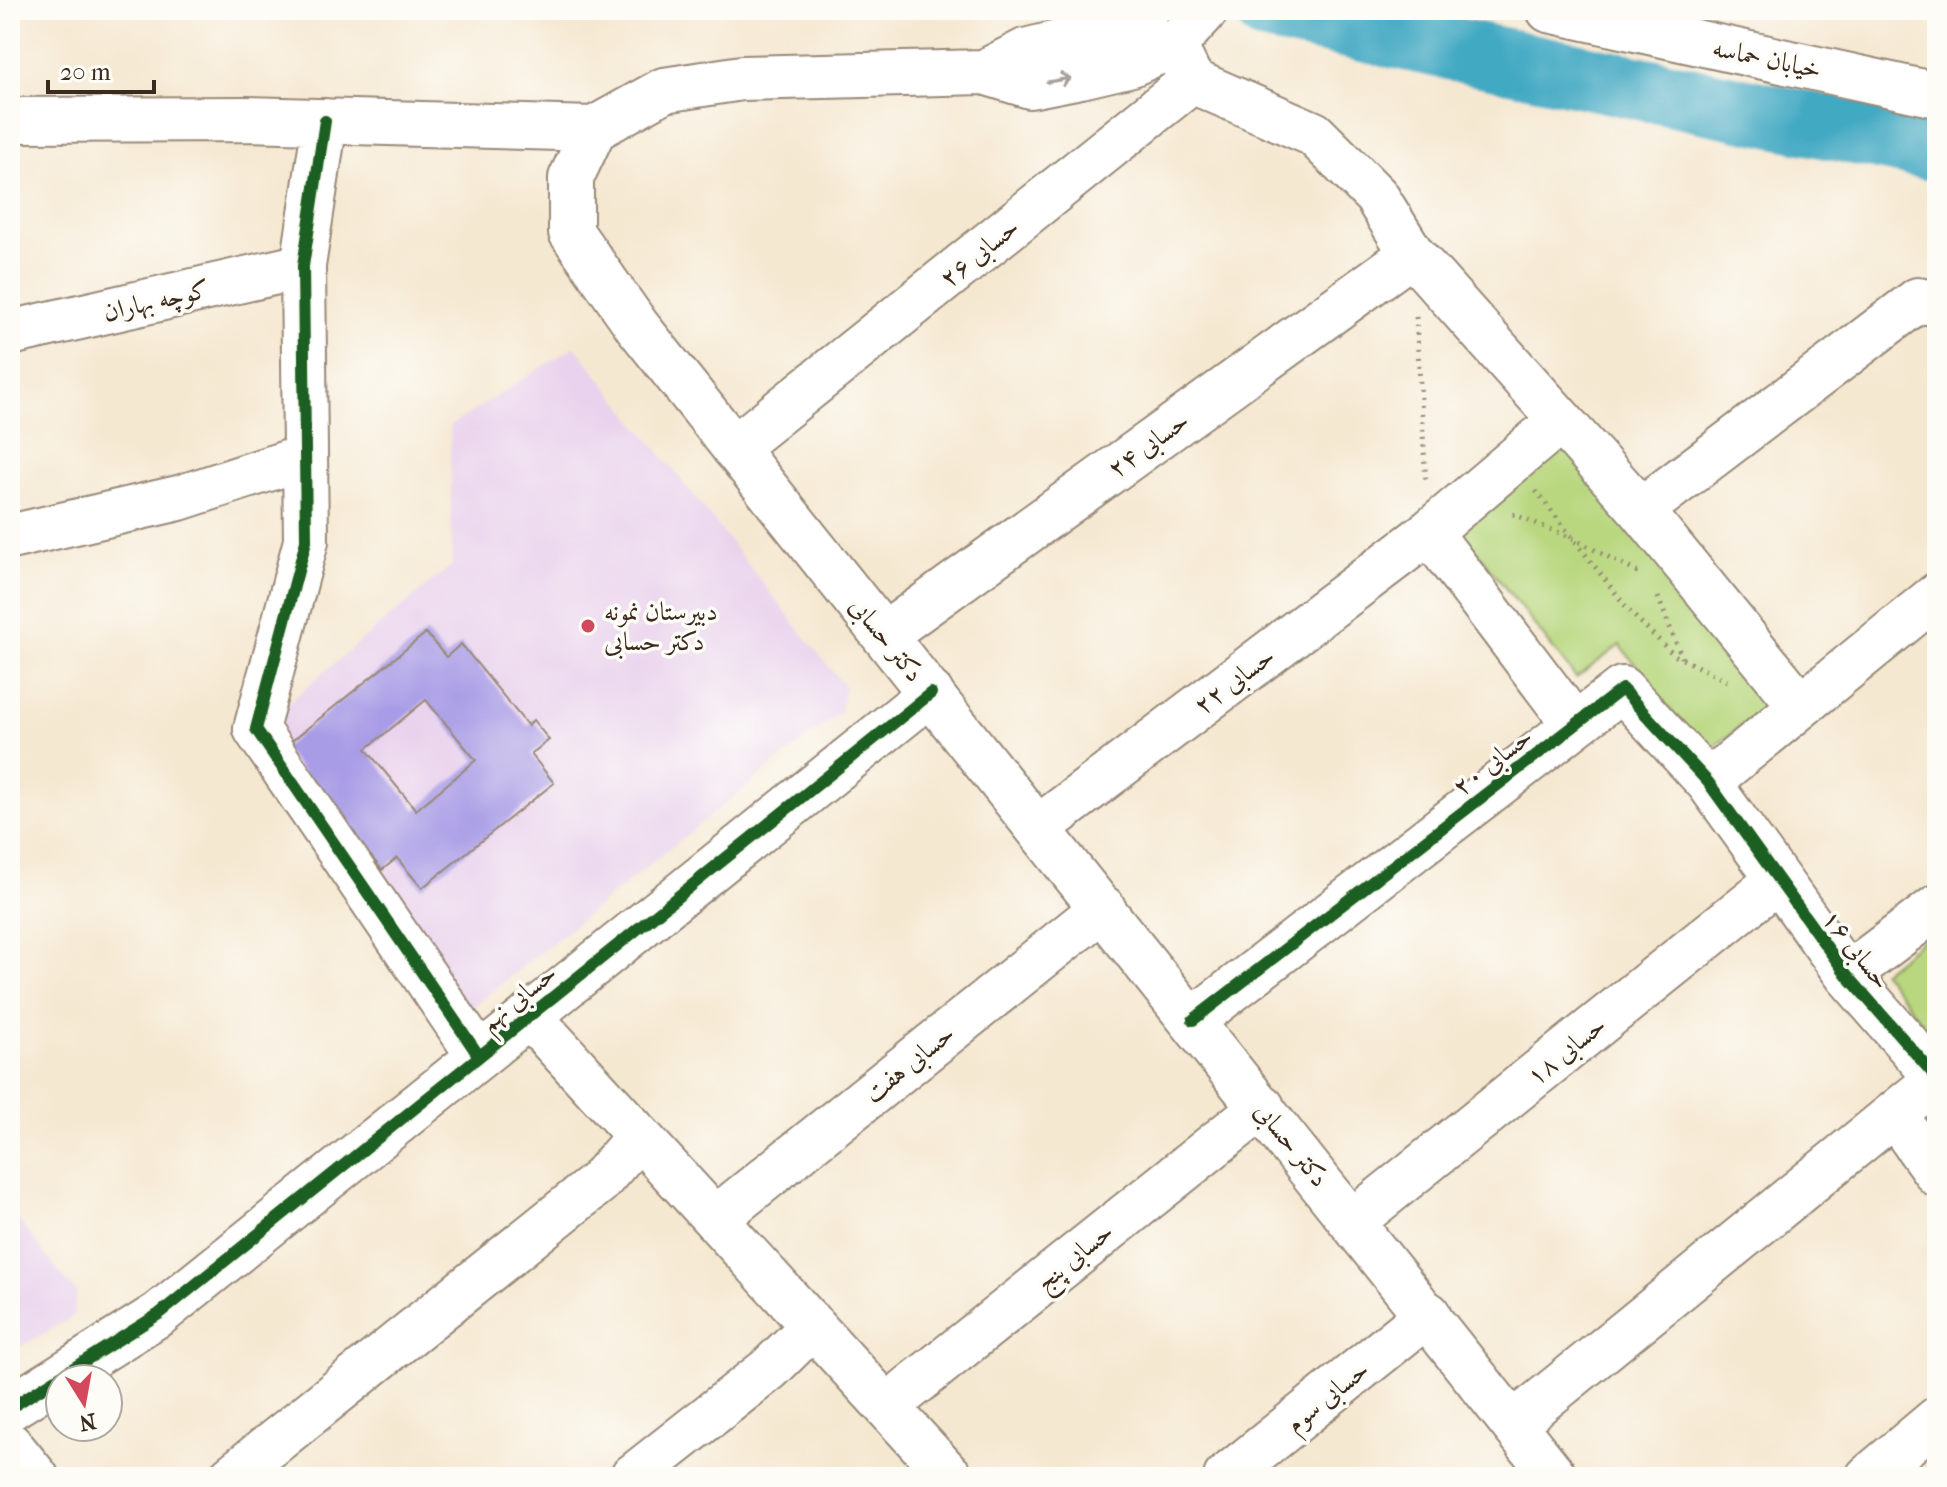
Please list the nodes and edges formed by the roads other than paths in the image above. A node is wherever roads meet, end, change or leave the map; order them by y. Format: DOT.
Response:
graph roads {
  1 [pos="1147,10"];
  2 [pos="1206,10"];
  3 [pos="1549,10"];
  4 [pos="1183,63"];
  5 [pos="984,72"];
  6 [pos="1937,95"];
  7 [pos="10,120"];
  8 [pos="325,121"];
  9 [pos="594,129"];
  10 [pos="1412,254"];
  11 [pos="303,266"];
  12 [pos="1937,304"];
  13 [pos="10,333"];
  14 [pos="1560,421"];
  15 [pos="734,448"];
  16 [pos="305,457"];
  17 [pos="1641,510"];
  18 [pos="1429,532"];
  19 [pos="10,537"];
  20 [pos="1937,595"];
  21 [pos="884,635"];
  22 [pos="931,693"];
  23 [pos="1801,706"];
  24 [pos="1575,725"];
  25 [pos="1708,782"];
  26 [pos="1038,828"];
  27 [pos="1778,880"];
  28 [pos="1937,907"];
  29 [pos="1103,908"];
  30 [pos="1847,975"];
  31 [pos="529,1016"];
  32 [pos="1193,1020"];
  33 [pos="479,1056"];
  34 [pos="1937,1078"];
  35 [pos="1262,1107"];
  36 [pos="1894,1114"];
  37 [pos="639,1136"];
  38 [pos="1937,1174"];
  39 [pos="715,1219"];
  40 [pos="1353,1221"];
  41 [pos="1428,1314"];
  42 [pos="813,1326"];
  43 [pos="10,1408"];
  44 [pos="889,1408"];
  45 [pos="1937,1419"];
  46 [pos="1513,1424"];
  47 [pos="10,1445"];
  48 [pos="36,1477"];
  49 [pos="231,1477"];
  50 [pos="632,1477"];
  51 [pos="951,1477"];
  52 [pos="1226,1477"];
  53 [pos="1555,1477"];
  54 [pos="1868,1477"];
  1 -- 5 [label="street"];
  2 -- 4 [label="street"];
  3 -- 6 [label="street, خیابان حماسه"];
  5 -- 4 [label="street, one-way"];
  4 -- 10 [label="street"];
  4 -- 15 [label="street, حسابی ۲۶"];
  5 -- 9 [label="street"];
  7 -- 8 [label="street"];
  8 -- 9 [label="street"];
  8 -- 11 [label="street"];
  9 -- 15 [label="street, دکتر حسابی"];
  10 -- 14 [label="street"];
  10 -- 21 [label="street, حسابی ۲۴"];
  11 -- 13 [label="street, کوچه بهاران"];
  11 -- 16 [label="street"];
  12 -- 17 [label="street"];
  14 -- 17 [label="street"];
  14 -- 18 [label="street, حسابی ۲۲"];
  15 -- 21 [label="street, دکتر حسابی"];
  16 -- 19 [label="street"];
  16 -- 33 [label="street"];
  17 -- 23 [label="street"];
  18 -- 24 [label="street"];
  18 -- 26 [label="street, حسابی ۲۲"];
  20 -- 23 [label="street"];
  21 -- 22 [label="street, دکتر حسابی"];
  22 -- 26 [label="street, دکتر حسابی"];
  22 -- 31 [label="street, حسابی نهم"];
  23 -- 25 [label="street"];
  24 -- 25 [label="street, حسابی ۲۰"];
  24 -- 32 [label="street, حسابی ۲۰"];
  25 -- 27 [label="street, حسابی ۲۰"];
  26 -- 29 [label="street, دکتر حسابی"];
  27 -- 30 [label="street, حسابی ۱۶"];
  27 -- 40 [label="street, حسابی ۱۸"];
  28 -- 30 [label="street"];
  29 -- 32 [label="street, دکتر حسابی"];
  29 -- 39 [label="street, حسابی هفت"];
  30 -- 34 [label="street, حسابی ۱۶"];
  31 -- 33 [label="street, حسابی نهم"];
  31 -- 37 [label="street"];
  32 -- 35 [label="street, دکتر حسابی"];
  33 -- 43 [label="street, حسابی نهم"];
  34 -- 36 [label="street, حسابی ۱۶"];
  35 -- 40 [label="street, دکتر حسابی"];
  35 -- 44 [label="street, حسابی پنج"];
  36 -- 38 [label="street"];
  36 -- 46 [label="street, حسابی ۱۶"];
  37 -- 39 [label="street"];
  37 -- 49 [label="street"];
  39 -- 42 [label="street"];
  40 -- 41 [label="street, دکتر حسابی"];
  41 -- 46 [label="street, دکتر حسابی"];
  41 -- 52 [label="street, حسابی سوم"];
  42 -- 44 [label="street"];
  42 -- 50 [label="street"];
  44 -- 51 [label="street"];
  45 -- 54 [label="street"];
  46 -- 53 [label="street, دکتر حسابی"];
  47 -- 48 [label="street"];
}
